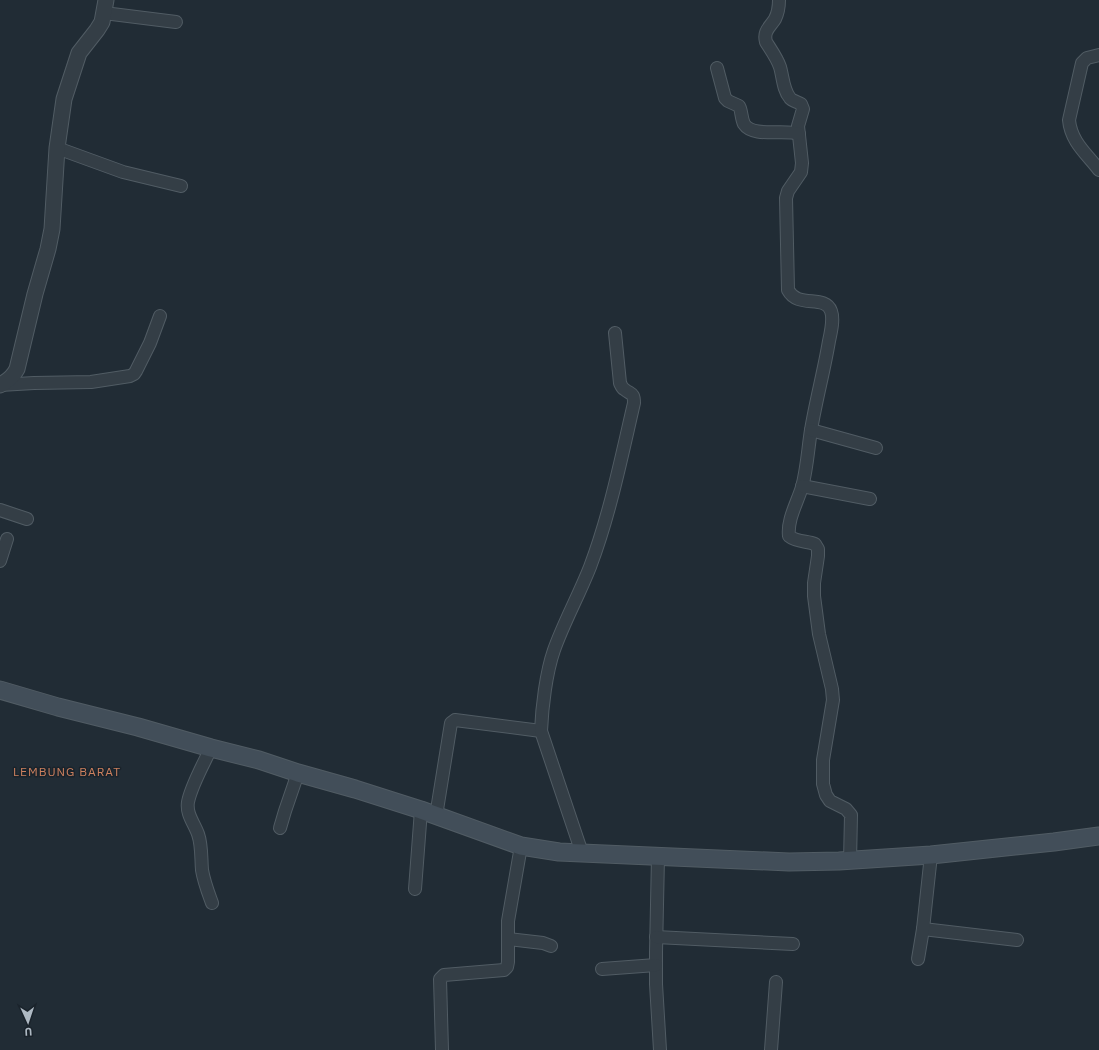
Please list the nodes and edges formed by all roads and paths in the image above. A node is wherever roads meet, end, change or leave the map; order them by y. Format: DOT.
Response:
graph roads {
  1 [pos="779,0"];
  2 [pos="105,6"];
  3 [pos="176,22"];
  4 [pos="1099,55"];
  5 [pos="717,68"];
  6 [pos="799,134"];
  7 [pos="57,148"];
  8 [pos="1099,170"];
  9 [pos="181,186"];
  10 [pos="160,316"];
  11 [pos="615,333"];
  12 [pos="0,385"];
  13 [pos="811,430"];
  14 [pos="876,448"];
  15 [pos="802,486"];
  16 [pos="870,499"];
  17 [pos="0,510"];
  18 [pos="28,519"];
  19 [pos="7,539"];
  20 [pos="0,561"];
  21 [pos="0,690"];
  22 [pos="541,731"];
  23 [pos="211,748"];
  24 [pos="298,773"];
  25 [pos="428,813"];
  26 [pos="280,828"];
  27 [pos="1099,836"];
  28 [pos="521,846"];
  29 [pos="582,853"];
  30 [pos="931,855"];
  31 [pos="658,856"];
  32 [pos="850,861"];
  33 [pos="415,889"];
  34 [pos="212,902"];
  35 [pos="923,929"];
  36 [pos="656,937"];
  37 [pos="508,939"];
  38 [pos="1017,940"];
  39 [pos="794,944"];
  40 [pos="552,946"];
  41 [pos="918,959"];
  42 [pos="656,965"];
  43 [pos="602,968"];
  44 [pos="776,982"];
  45 [pos="442,1050"];
  46 [pos="660,1050"];
  47 [pos="771,1050"];
  1 -- 6 [label="street"];
  2 -- 3 [label="street"];
  2 -- 7 [label="street"];
  4 -- 8 [label="street"];
  5 -- 6 [label="street"];
  6 -- 13 [label="street"];
  7 -- 9 [label="street"];
  7 -- 12 [label="street"];
  10 -- 12 [label="street"];
  11 -- 22 [label="street"];
  13 -- 14 [label="street"];
  13 -- 15 [label="street"];
  15 -- 16 [label="street"];
  15 -- 32 [label="street"];
  17 -- 18 [label="street"];
  19 -- 20 [label="street"];
  21 -- 23 [label="main road"];
  22 -- 25 [label="street"];
  22 -- 29 [label="street"];
  23 -- 24 [label="main road"];
  23 -- 34 [label="street"];
  24 -- 25 [label="main road"];
  24 -- 26 [label="street"];
  25 -- 28 [label="main road"];
  25 -- 33 [label="street"];
  27 -- 30 [label="main road"];
  28 -- 29 [label="main road"];
  28 -- 37 [label="street"];
  29 -- 31 [label="main road"];
  30 -- 32 [label="main road"];
  30 -- 35 [label="street"];
  31 -- 32 [label="main road"];
  31 -- 36 [label="street"];
  35 -- 38 [label="street"];
  35 -- 41 [label="street"];
  36 -- 39 [label="street"];
  36 -- 42 [label="street"];
  37 -- 40 [label="street"];
  37 -- 45 [label="street"];
  42 -- 43 [label="street"];
  42 -- 46 [label="street"];
  44 -- 47 [label="street"];
}
